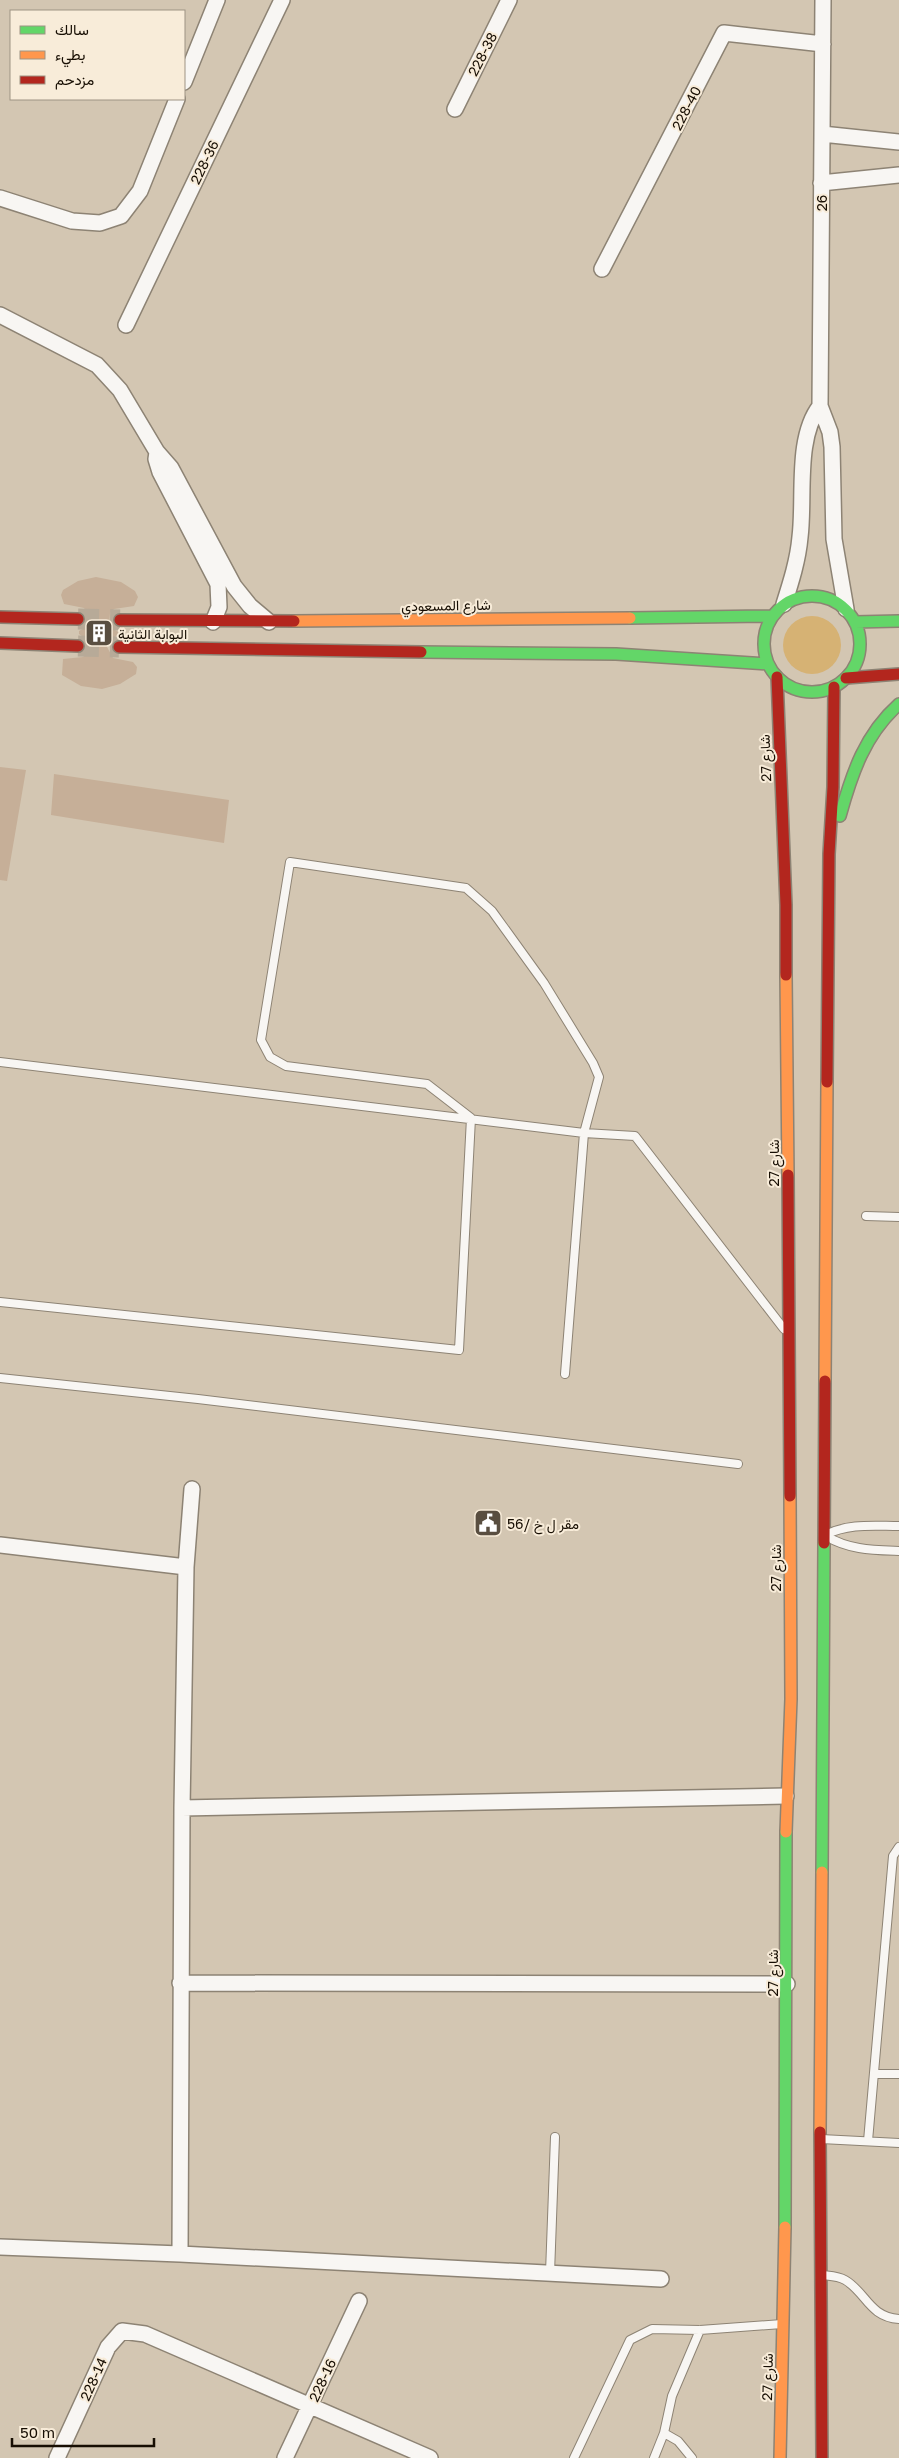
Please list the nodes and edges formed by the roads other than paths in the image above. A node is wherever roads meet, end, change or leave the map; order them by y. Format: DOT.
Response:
graph roads {
  1 [pos="217,0"];
  2 [pos="282,0"];
  3 [pos="509,0"];
  4 [pos="823,0"];
  5 [pos="823,44"];
  6 [pos="185,80"];
  7 [pos="177,100"];
  8 [pos="454,109"];
  9 [pos="822,134"];
  10 [pos="899,142"];
  11 [pos="899,176"];
  12 [pos="821,183"];
  13 [pos="0,198"];
  14 [pos="602,269"];
  15 [pos="0,315"];
  16 [pos="126,324"];
  17 [pos="820,406"];
  18 [pos="157,452"];
  19 [pos="784,604"];
  20 [pos="772,616"];
  21 [pos="851,616"];
  22 [pos="0,617"];
  23 [pos="78,619"];
  24 [pos="120,620"];
  25 [pos="899,621"];
  26 [pos="213,622"];
  27 [pos="270,622"];
  28 [pos="0,643"];
  29 [pos="78,646"];
  30 [pos="119,647"];
  31 [pos="768,664"];
  32 [pos="899,674"];
  33 [pos="777,677"];
  34 [pos="846,678"];
  35 [pos="834,687"];
  36 [pos="899,704"];
  37 [pos="828,854"];
  38 [pos="0,1062"];
  39 [pos="471,1118"];
  40 [pos="584,1133"];
  41 [pos="866,1216"];
  42 [pos="899,1217"];
  43 [pos="0,1302"];
  44 [pos="789,1336"];
  45 [pos="565,1374"];
  46 [pos="0,1378"];
  47 [pos="738,1464"];
  48 [pos="192,1489"];
  49 [pos="899,1526"];
  50 [pos="820,1535"];
  51 [pos="0,1545"];
  52 [pos="899,1551"];
  53 [pos="186,1567"];
  54 [pos="824,1697"];
  55 [pos="799,1698"];
  56 [pos="786,1796"];
  57 [pos="182,1808"];
  58 [pos="899,1847"];
  59 [pos="180,1983"];
  60 [pos="787,1984"];
  61 [pos="875,2074"];
  62 [pos="899,2074"];
  63 [pos="555,2137"];
  64 [pos="820,2139"];
  65 [pos="868,2141"];
  66 [pos="899,2143"];
  67 [pos="0,2247"];
  68 [pos="180,2254"];
  69 [pos="550,2273"];
  70 [pos="821,2275"];
  71 [pos="661,2279"];
  72 [pos="359,2301"];
  73 [pos="899,2319"];
  74 [pos="784,2324"];
  75 [pos="700,2330"];
  76 [pos="310,2406"];
  77 [pos="664,2433"];
  78 [pos="58,2458"];
  79 [pos="285,2458"];
  80 [pos="430,2458"];
  81 [pos="574,2458"];
  82 [pos="654,2458"];
  83 [pos="692,2458"];
  84 [pos="780,2458"];
  85 [pos="822,2458"];
  1 -- 6 [label="street"];
  2 -- 16 [label="street, 228-36"];
  3 -- 8 [label="street, 228-38"];
  4 -- 5 [label="street, 26"];
  5 -- 9 [label="street, 26"];
  5 -- 14 [label="street, 228-40"];
  7 -- 13 [label="street"];
  9 -- 10 [label="street"];
  9 -- 12 [label="street, 26"];
  11 -- 12 [label="street"];
  12 -- 17 [label="street, 26"];
  15 -- 18 [label="street"];
  17 -- 19 [label="street"];
  17 -- 21 [label="street"];
  18 -- 26 [label="street"];
  18 -- 27 [label="street"];
  19 -- 20 [label="main road"];
  19 -- 21 [label="main road"];
  20 -- 27 [label="main road, شارع المسعودي"];
  20 -- 31 [label="main road"];
  21 -- 25 [label="main road"];
  21 -- 34 [label="main road"];
  22 -- 23 [label="main road"];
  24 -- 26 [label="main road, شارع المسعودي"];
  26 -- 27 [label="main road, شارع المسعودي"];
  28 -- 29 [label="main road"];
  30 -- 31 [label="main road"];
  31 -- 33 [label="main road"];
  32 -- 34 [label="main road"];
  33 -- 35 [label="main road"];
  33 -- 44 [label="main road, شارع 27"];
  34 -- 35 [label="main road"];
  35 -- 37 [label="main road"];
  36 -- 37 [label="main road"];
  37 -- 50 [label="main road"];
  38 -- 39 [label="lane"];
  39 -- 40 [label="lane"];
  39 -- 40 [label="lane"];
  39 -- 43 [label="lane"];
  40 -- 44 [label="lane"];
  40 -- 45 [label="lane"];
  41 -- 42 [label="lane"];
  44 -- 55 [label="main road, شارع 27"];
  46 -- 47 [label="lane"];
  48 -- 53 [label="street"];
  49 -- 50 [label="lane"];
  50 -- 52 [label="lane"];
  50 -- 54 [label="main road"];
  51 -- 53 [label="street"];
  53 -- 57 [label="street"];
  54 -- 55 [label="main road"];
  54 -- 64 [label="main road"];
  55 -- 56 [label="main road, شارع 27"];
  56 -- 57 [label="street"];
  56 -- 60 [label="main road, شارع 27"];
  57 -- 59 [label="street"];
  58 -- 61 [label="lane"];
  59 -- 60 [label="street"];
  59 -- 68 [label="street"];
  60 -- 74 [label="main road, شارع 27"];
  61 -- 62 [label="lane"];
  61 -- 65 [label="lane"];
  63 -- 69 [label="lane"];
  64 -- 65 [label="lane"];
  64 -- 70 [label="main road"];
  65 -- 66 [label="lane"];
  67 -- 68 [label="street"];
  68 -- 69 [label="street"];
  69 -- 71 [label="street"];
  70 -- 73 [label="lane"];
  70 -- 85 [label="main road"];
  72 -- 76 [label="street, 228-16"];
  74 -- 75 [label="lane"];
  74 -- 84 [label="main road, شارع 27"];
  75 -- 77 [label="lane"];
  75 -- 81 [label="lane"];
  76 -- 78 [label="street, 228-14"];
  76 -- 79 [label="street, 228-16"];
  76 -- 80 [label="street"];
  77 -- 82 [label="lane"];
  77 -- 83 [label="lane"];
}
